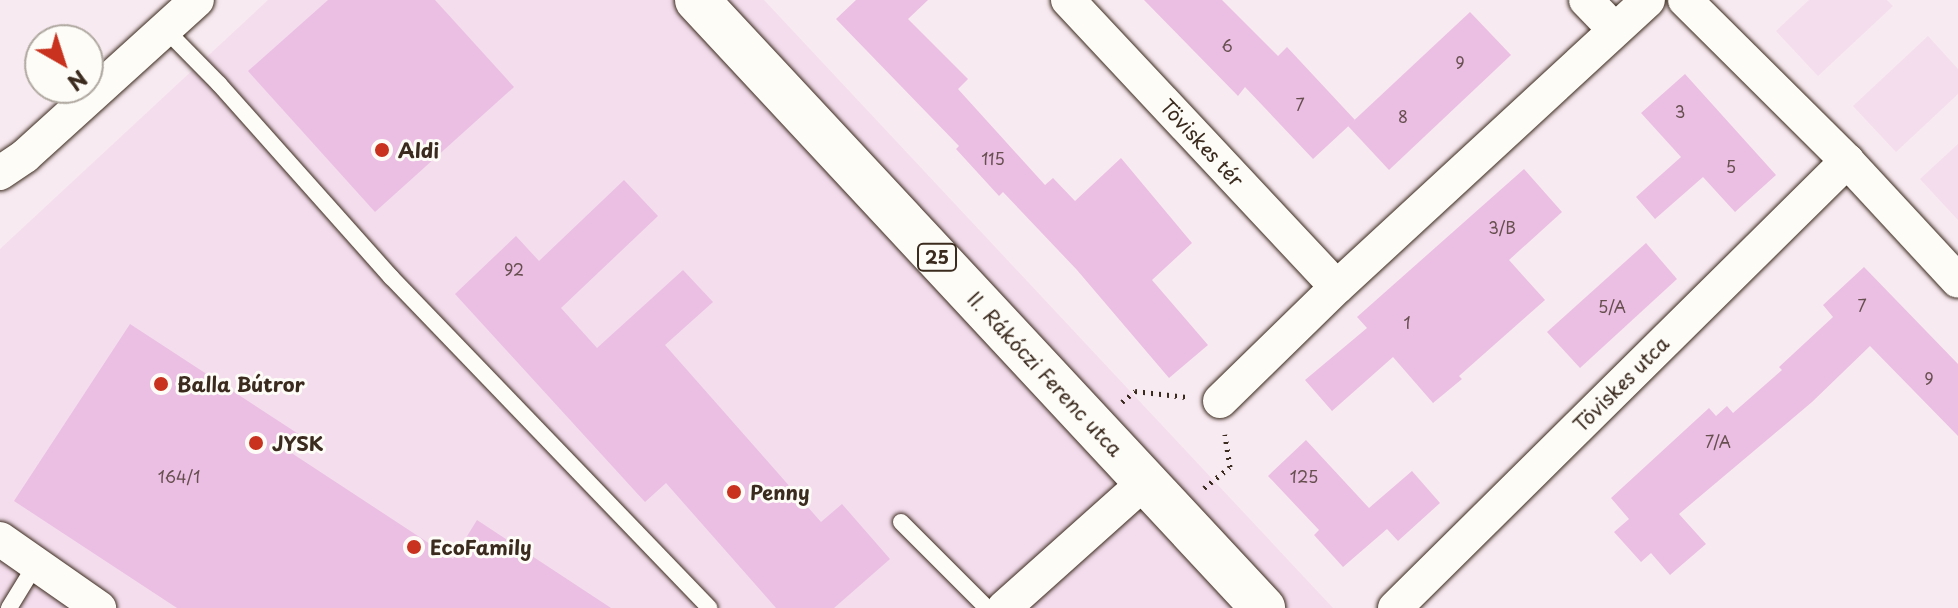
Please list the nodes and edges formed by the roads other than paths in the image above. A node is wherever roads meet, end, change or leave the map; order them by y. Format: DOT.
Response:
graph roads {
  1 [pos="197,0"];
  2 [pos="697,0"];
  3 [pos="1068,0"];
  4 [pos="1586,0"];
  5 [pos="1648,0"];
  6 [pos="1685,0"];
  7 [pos="165,29"];
  8 [pos="1614,29"];
  9 [pos="1847,161"];
  10 [pos="0,173"];
  11 [pos="1958,281"];
  12 [pos="1337,287"];
  13 [pos="1220,401"];
  14 [pos="1158,498"];
  15 [pos="901,522"];
  16 [pos="0,539"];
  17 [pos="36,564"];
  18 [pos="9,608"];
  19 [pos="99,608"];
  20 [pos="709,608"];
  21 [pos="987,608"];
  22 [pos="1004,608"];
  23 [pos="1263,608"];
  24 [pos="1395,608"];
  1 -- 7 [label="street"];
  2 -- 14 [label="main road, II. Rákóczi Ferenc utca / 25"];
  3 -- 12 [label="street, Töviskes tér"];
  4 -- 8 [label="street"];
  5 -- 8 [label="street"];
  6 -- 9 [label="street"];
  7 -- 10 [label="street"];
  7 -- 20 [label="lane"];
  8 -- 12 [label="street"];
  9 -- 11 [label="street"];
  9 -- 24 [label="street, Töviskes utca"];
  12 -- 13 [label="street"];
  14 -- 22 [label="street"];
  14 -- 23 [label="main road, II. Rákóczi Ferenc utca / 25"];
  15 -- 21 [label="lane"];
  16 -- 17 [label="street"];
  17 -- 18 [label="lane"];
  17 -- 19 [label="street"];
}
